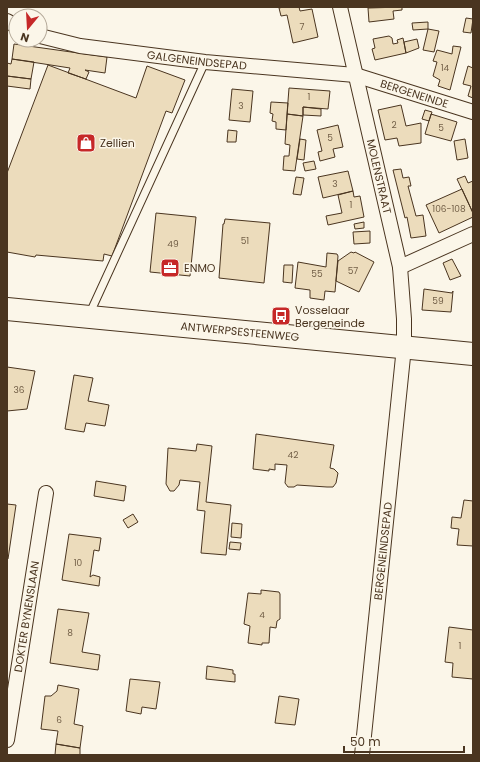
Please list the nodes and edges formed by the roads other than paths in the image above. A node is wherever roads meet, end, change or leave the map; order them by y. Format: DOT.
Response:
graph roads {
  1 [pos="340,7"];
  2 [pos="48,38"];
  3 [pos="205,62"];
  4 [pos="355,75"];
  5 [pos="473,112"];
  6 [pos="473,234"];
  7 [pos="400,267"];
  8 [pos="7,309"];
  9 [pos="88,317"];
  10 [pos="404,347"];
  11 [pos="473,354"];
  12 [pos="46,493"];
  13 [pos="7,740"];
  14 [pos="362,755"];
  1 -- 4 [label="street, MOLENSTRAAT"];
  2 -- 3 [label="street, GALGENEINDSEPAD"];
  3 -- 4 [label="street, GALGENEINDSEPAD"];
  3 -- 9 [label="lane"];
  4 -- 5 [label="street, BERGENEINDE"];
  4 -- 7 [label="street, MOLENSTRAAT"];
  6 -- 7 [label="street"];
  7 -- 10 [label="street, MOLENSTRAAT"];
  8 -- 9 [label="main road, ANTWERPSESTEENWEG"];
  9 -- 10 [label="main road, ANTWERPSESTEENWEG"];
  10 -- 11 [label="main road, ANTWERPSESTEENWEG"];
  10 -- 14 [label="street, BERGENEINDSEPAD"];
  12 -- 13 [label="street, DOKTER BYNENSLAAN"];
}
